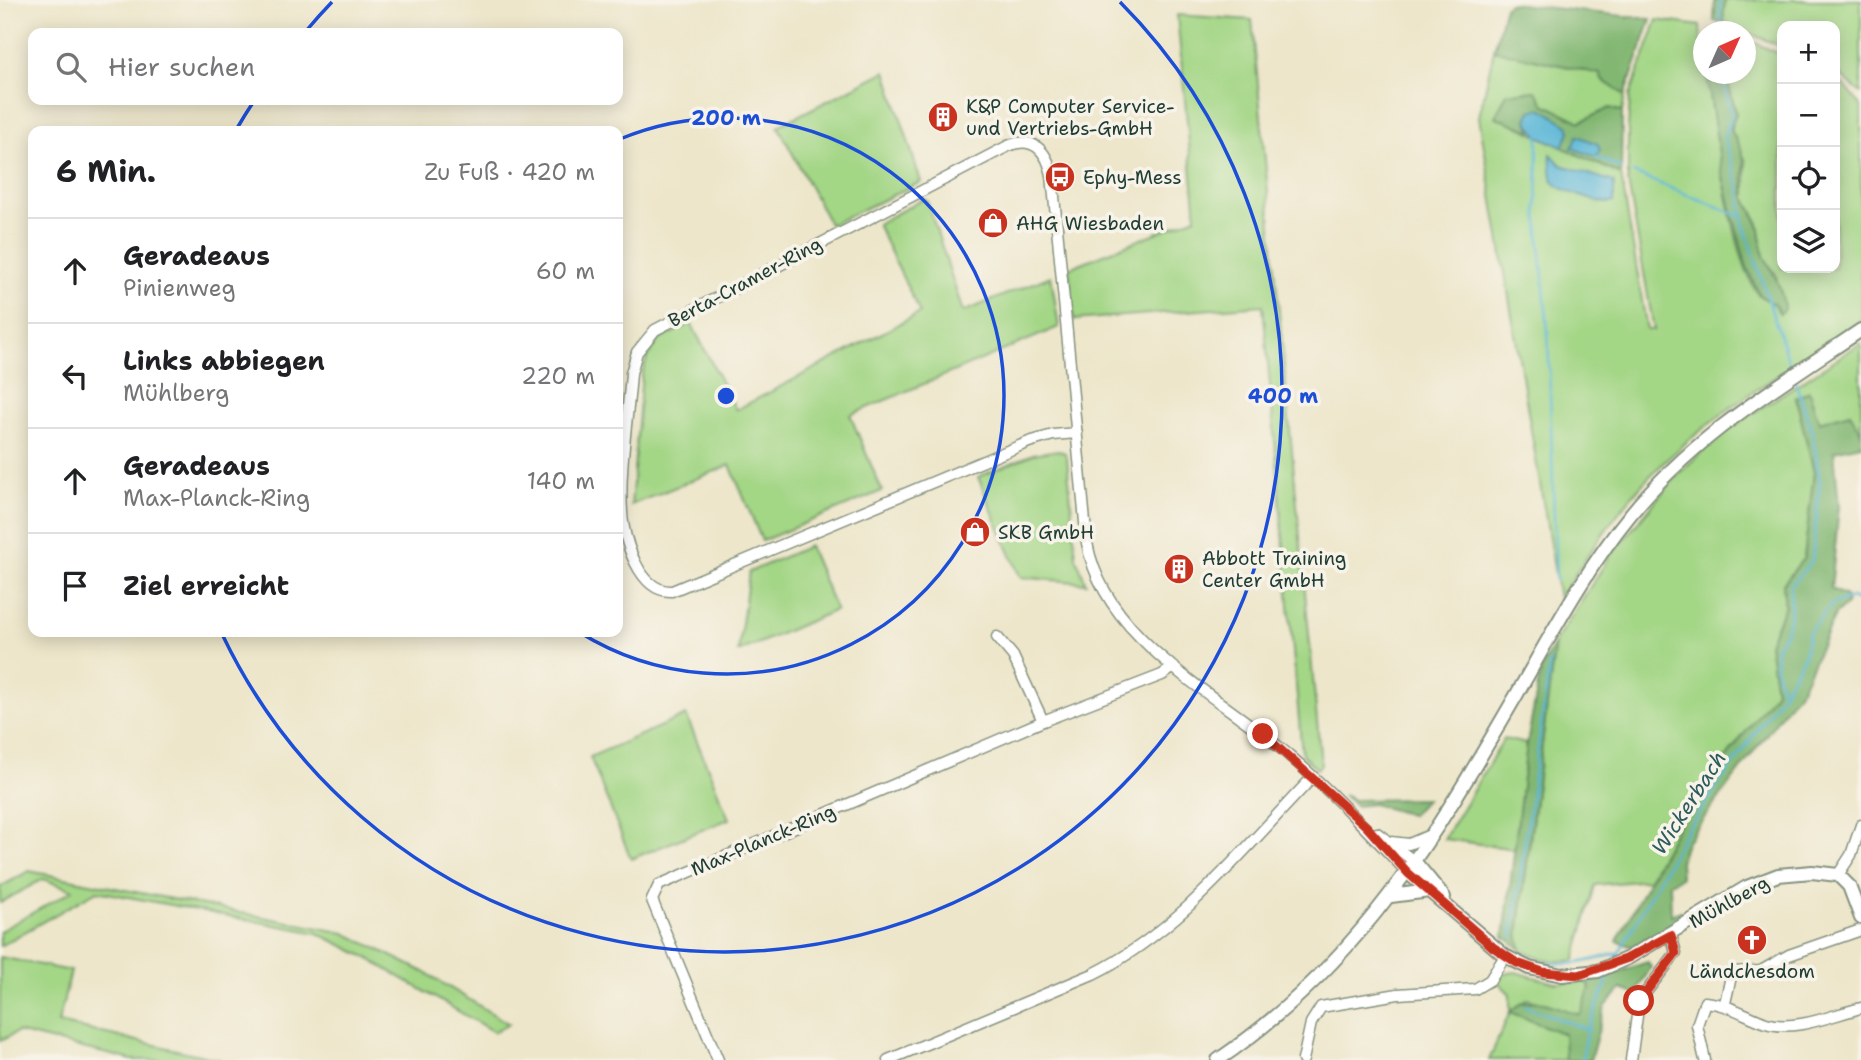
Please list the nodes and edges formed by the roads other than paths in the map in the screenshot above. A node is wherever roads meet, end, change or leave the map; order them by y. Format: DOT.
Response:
graph roads {
  1 [pos="1861,330"];
  2 [pos="1077,433"];
  3 [pos="997,637"];
  4 [pos="1174,667"];
  5 [pos="1043,721"];
  6 [pos="1313,777"];
  7 [pos="1861,825"];
  8 [pos="1366,826"];
  9 [pos="1434,833"];
  10 [pos="1391,842"];
  11 [pos="1412,867"];
  12 [pos="1832,874"];
  13 [pos="1429,891"];
  14 [pos="1391,896"];
  15 [pos="1454,911"];
  16 [pos="1861,918"];
  17 [pos="1861,930"];
  18 [pos="1671,935"];
  19 [pos="1505,956"];
  20 [pos="1725,1003"];
  21 [pos="1861,1008"];
  22 [pos="718,1060"];
  23 [pos="888,1060"];
  24 [pos="1218,1060"];
  25 [pos="1303,1060"];
  26 [pos="1631,1060"];
  27 [pos="1705,1060"];
  1 -- 9 [label="main road"];
  2 -- 2 [label="street, Berta-Cramer-Ring"];
  2 -- 4 [label="street, Berta-Cramer-Ring"];
  3 -- 5 [label="street"];
  4 -- 5 [label="street, Max-Planck-Ring"];
  4 -- 6 [label="street"];
  5 -- 22 [label="street, Max-Planck-Ring"];
  6 -- 8 [label="street"];
  6 -- 23 [label="street"];
  7 -- 12 [label="street"];
  8 -- 10 [label="street"];
  8 -- 11 [label="street"];
  9 -- 10 [label="street"];
  9 -- 11 [label="main road"];
  10 -- 11 [label="street"];
  11 -- 13 [label="main road, Mühlberg"];
  11 -- 14 [label="main road"];
  11 -- 15 [label="main road, Mühlberg"];
  12 -- 16 [label="main road"];
  12 -- 18 [label="main road, Mühlberg"];
  13 -- 14 [label="main road"];
  13 -- 15 [label="main road, Mühlberg"];
  14 -- 24 [label="main road"];
  15 -- 19 [label="main road, Mühlberg"];
  17 -- 20 [label="street"];
  18 -- 19 [label="main road, Mühlberg"];
  18 -- 26 [label="street"];
  19 -- 25 [label="street"];
  20 -- 21 [label="street"];
  20 -- 27 [label="street"];
}
